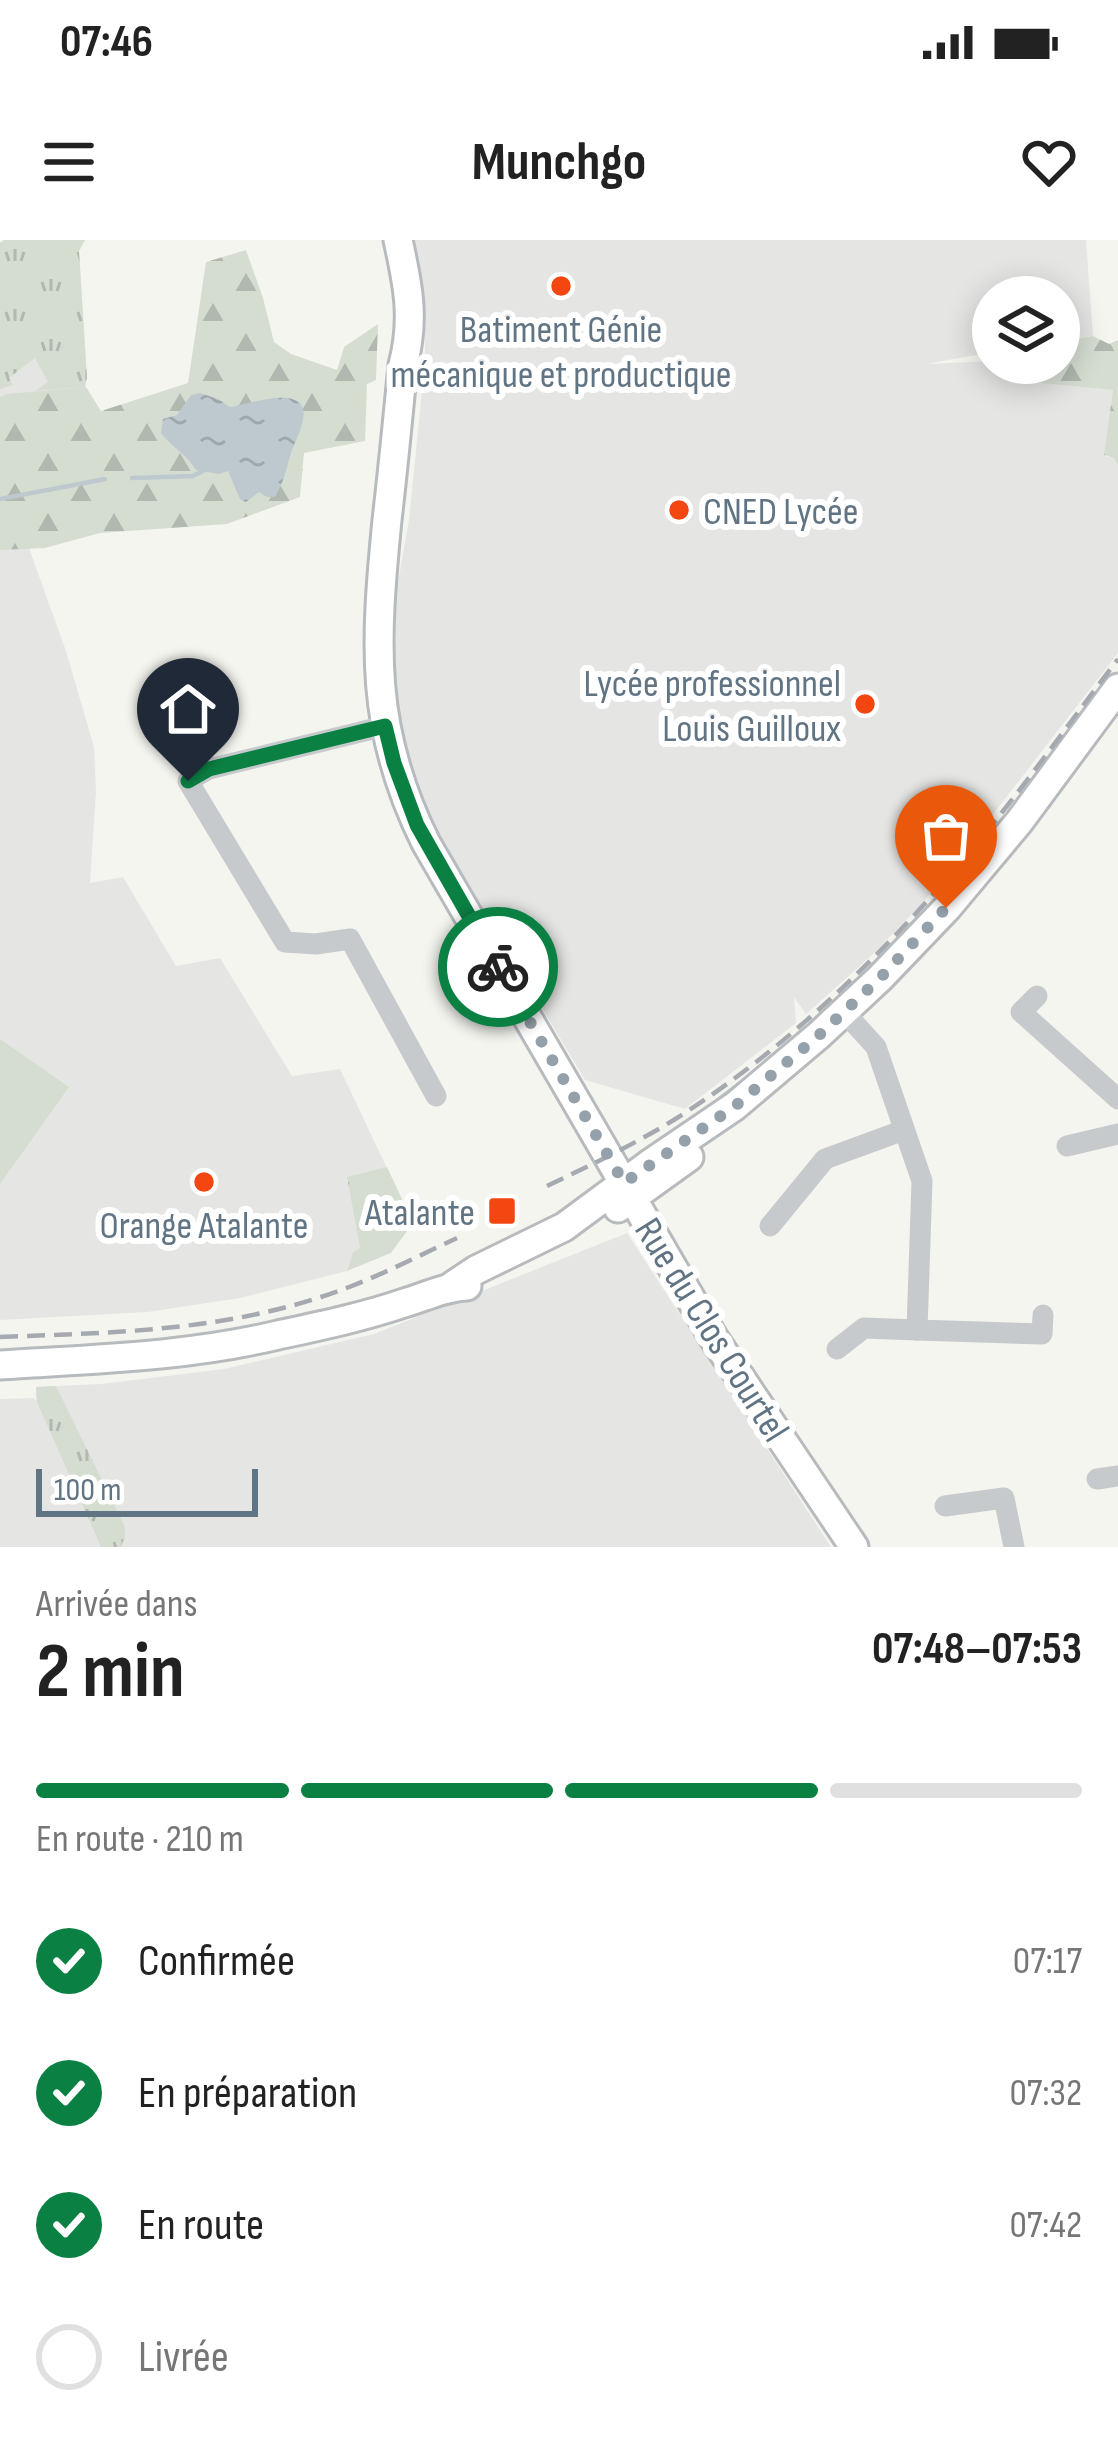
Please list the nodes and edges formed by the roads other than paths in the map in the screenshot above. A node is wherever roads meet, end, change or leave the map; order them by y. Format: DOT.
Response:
graph roads {
  1 [pos="385,240"];
  2 [pos="398,240"];
  3 [pos="403,365"];
  4 [pos="1118,688"];
  5 [pos="1118,705"];
  6 [pos="385,726"];
  7 [pos="1072,753"];
  8 [pos="1037,996"];
  9 [pos="844,1012"];
  10 [pos="436,1096"];
  11 [pos="1118,1099"];
  12 [pos="904,1130"];
  13 [pos="1118,1134"];
  14 [pos="1066,1146"];
  15 [pos="629,1191"];
  16 [pos="770,1226"];
  17 [pos="1043,1315"];
  18 [pos="917,1330"];
  19 [pos="837,1349"];
  20 [pos="0,1365"];
  21 [pos="945,1506"];
  22 [pos="854,1547"];
  23 [pos="1014,1547"];
  1 -- 3 [label="main road, Rue du Clos Courtel"];
  2 -- 3 [label="main road, Rue du Clos Courtel"];
  3 -- 6 [label="main road, Rue du Clos Courtel"];
  4 -- 7 [label="main road"];
  5 -- 7 [label="main road"];
  6 -- 10 [label="street"];
  6 -- 15 [label="main road, Rue du Clos Courtel"];
  7 -- 9 [label="main road"];
  8 -- 11 [label="street"];
  9 -- 12 [label="street"];
  9 -- 15 [label="main road"];
  12 -- 16 [label="street"];
  12 -- 18 [label="street"];
  13 -- 14 [label="street"];
  15 -- 20 [label="main road"];
  15 -- 22 [label="main road, Rue du Clos Courtel"];
  17 -- 18 [label="street"];
  18 -- 19 [label="street"];
  21 -- 23 [label="street"];
}
